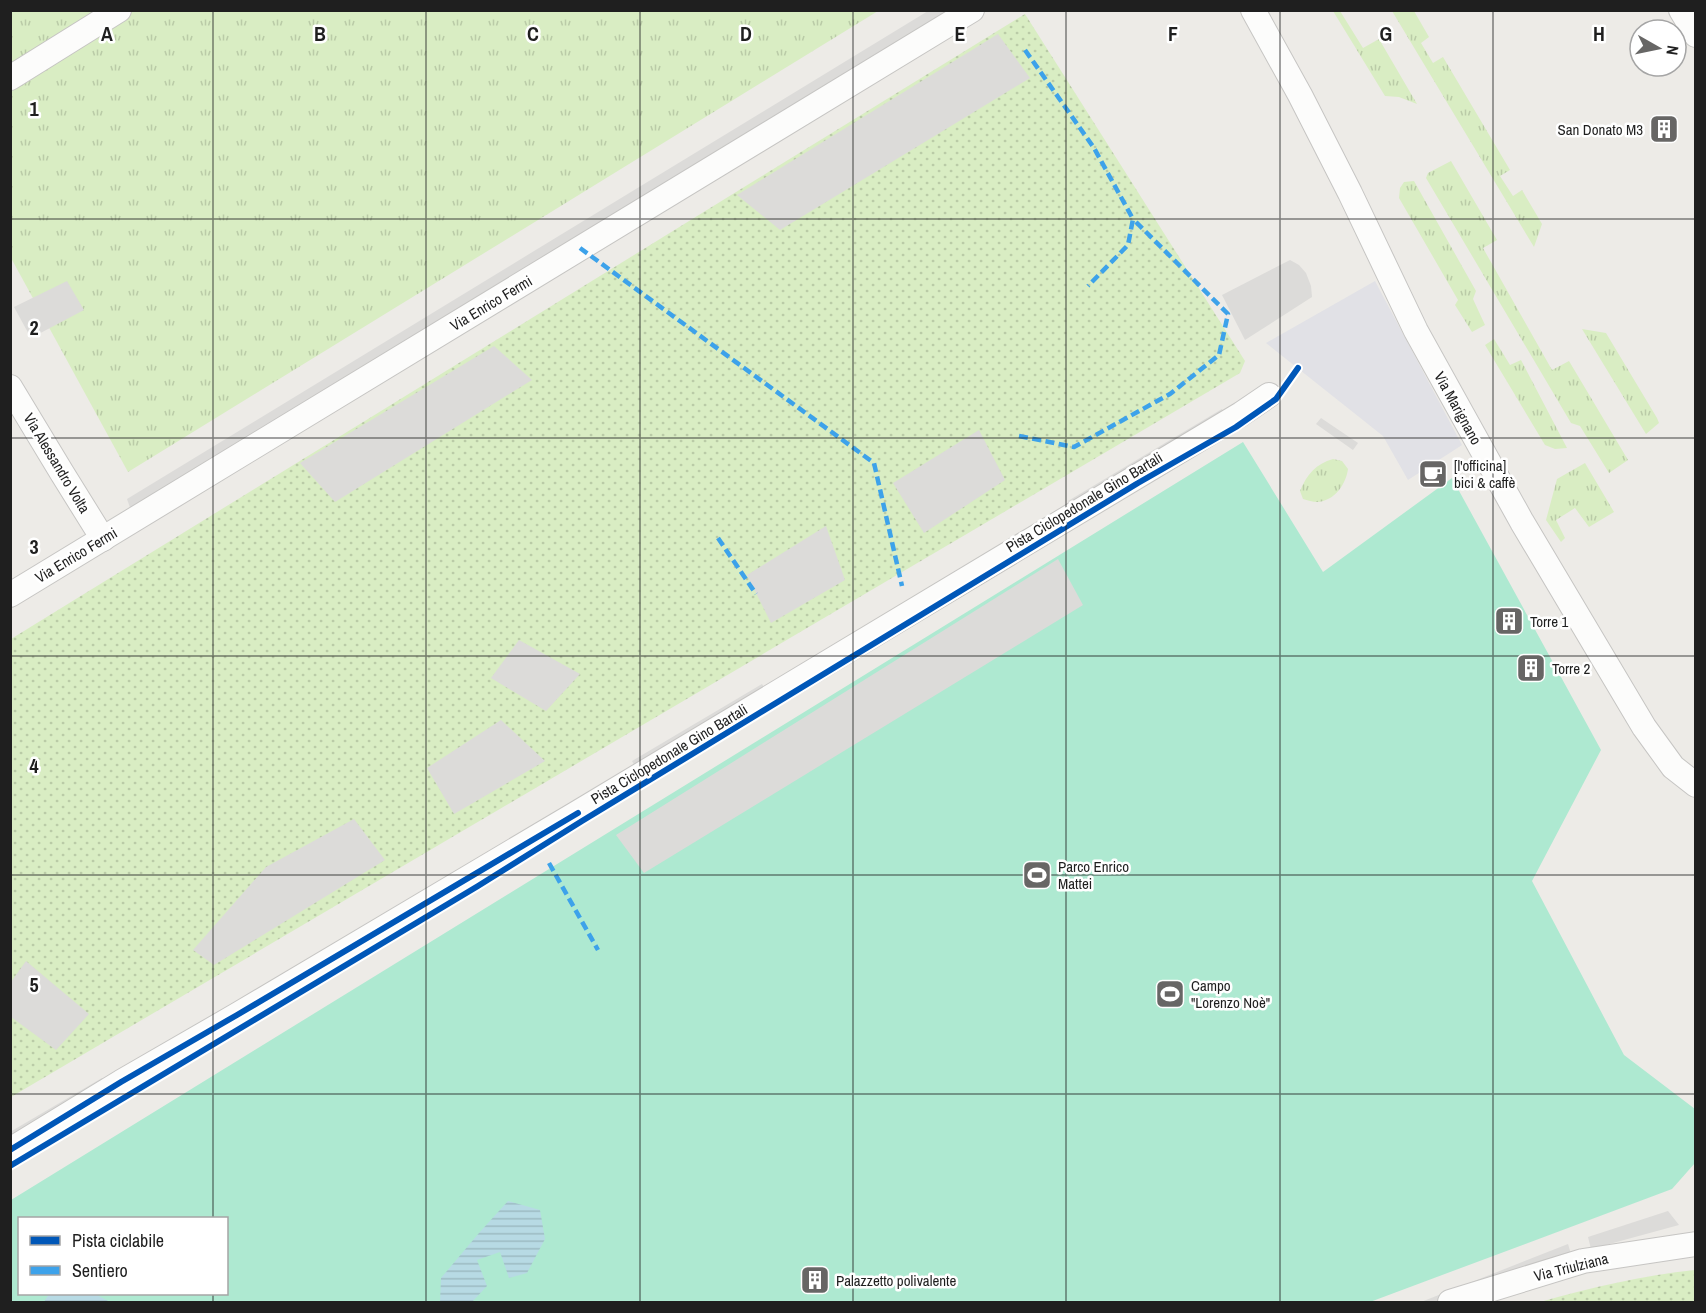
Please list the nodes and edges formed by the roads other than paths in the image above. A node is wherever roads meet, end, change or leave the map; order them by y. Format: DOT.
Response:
graph roads {
  1 [pos="119,10"];
  2 [pos="972,10"];
  3 [pos="1253,10"];
  4 [pos="1681,10"];
  5 [pos="1695,35"];
  6 [pos="10,78"];
  7 [pos="10,387"];
  8 [pos="1269,395"];
  9 [pos="103,539"];
  10 [pos="10,595"];
  11 [pos="1695,785"];
  12 [pos="10,1150"];
  13 [pos="1695,1244"];
  14 [pos="1450,1302"];
  1 -- 6 [label="street"];
  2 -- 9 [label="street, Via Enrico Fermi"];
  3 -- 11 [label="street, Via Marignano"];
  4 -- 5 [label="street"];
  7 -- 9 [label="street, Via Alessandro Volta"];
  8 -- 12 [label="street"];
  9 -- 10 [label="street, Via Enrico Fermi"];
  13 -- 14 [label="street, Via Triulziana"];
}
